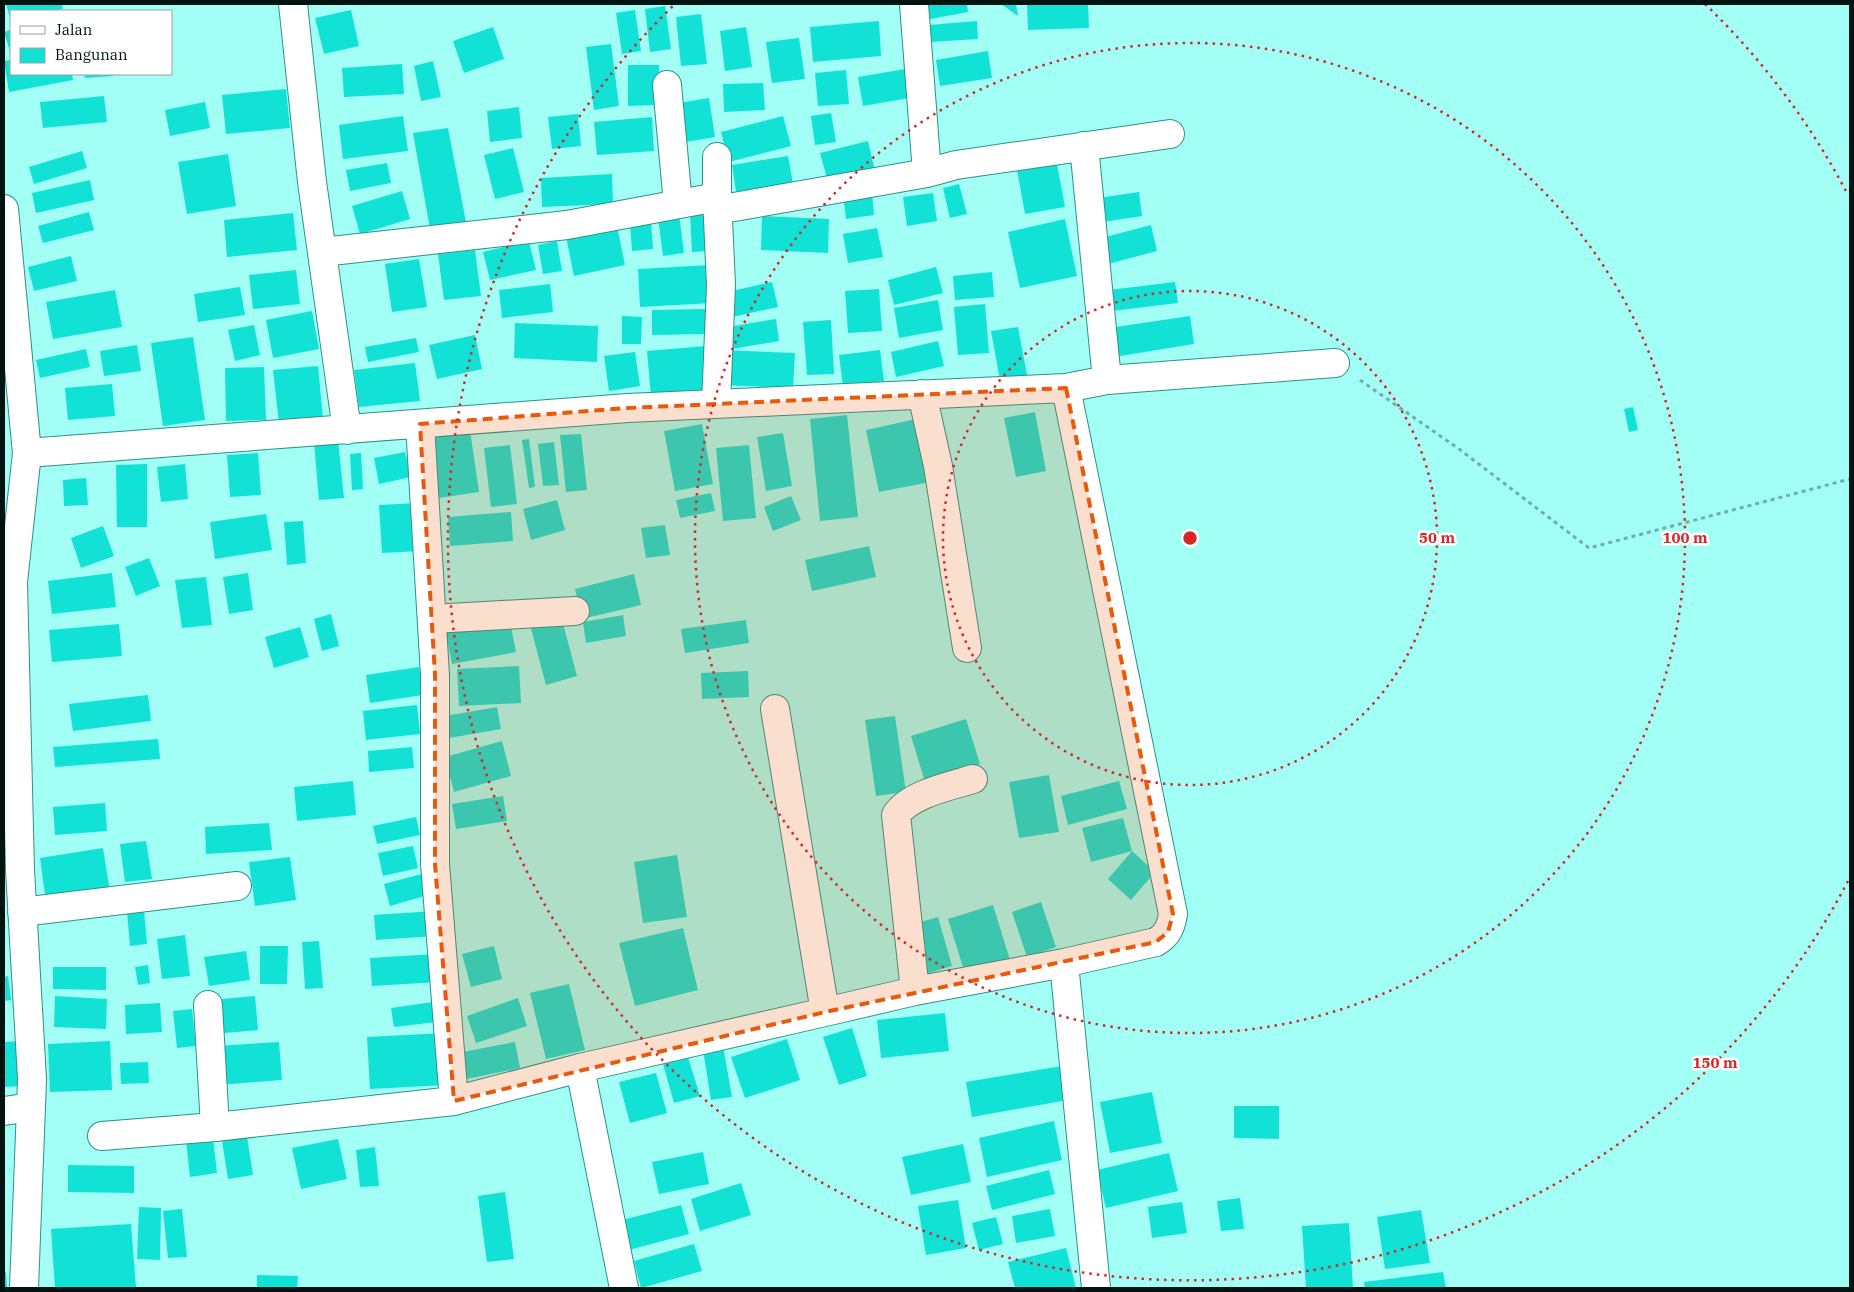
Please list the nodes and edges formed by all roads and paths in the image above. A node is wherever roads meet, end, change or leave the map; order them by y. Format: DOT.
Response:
graph roads {
  1 [pos="293,4"];
  2 [pos="914,4"];
  3 [pos="667,85"];
  4 [pos="1170,134"];
  5 [pos="1084,146"];
  6 [pos="717,157"];
  7 [pos="927,173"];
  8 [pos="717,203"];
  9 [pos="678,204"];
  10 [pos="4,209"];
  11 [pos="322,252"];
  12 [pos="1336,363"];
  13 [pos="1108,380"];
  14 [pos="1066,388"];
  15 [pos="922,394"];
  16 [pos="716,404"];
  17 [pos="420,424"];
  18 [pos="347,430"];
  19 [pos="27,453"];
  20 [pos="1850,478"];
  21 [pos="575,611"];
  22 [pos="432,618"];
  23 [pos="967,648"];
  24 [pos="775,709"];
  25 [pos="973,779"];
  26 [pos="237,886"];
  27 [pos="22,912"];
  28 [pos="1064,963"];
  29 [pos="915,992"];
  30 [pos="208,1005"];
  31 [pos="825,1012"];
  32 [pos="580,1068"];
  33 [pos="454,1101"];
  34 [pos="31,1107"];
  35 [pos="4,1111"];
  36 [pos="215,1127"];
  37 [pos="102,1136"];
  38 [pos="24,1288"];
  39 [pos="624,1288"];
  40 [pos="1096,1288"];
  1 -- 11 [label="street"];
  2 -- 7 [label="street"];
  3 -- 9 [label="street"];
  4 -- 5 [label="street"];
  5 -- 7 [label="street"];
  5 -- 13 [label="street"];
  6 -- 8 [label="street"];
  7 -- 8 [label="street"];
  8 -- 9 [label="street"];
  8 -- 16 [label="street"];
  9 -- 11 [label="street"];
  10 -- 19 [label="street"];
  11 -- 18 [label="street"];
  12 -- 13 [label="street"];
  12 -- 20 [label="path"];
  13 -- 14 [label="street"];
  14 -- 15 [label="street"];
  14 -- 28 [label="street"];
  15 -- 16 [label="street"];
  15 -- 23 [label="street"];
  16 -- 17 [label="street"];
  17 -- 18 [label="street"];
  17 -- 22 [label="street"];
  18 -- 19 [label="street"];
  19 -- 27 [label="street"];
  21 -- 22 [label="street"];
  22 -- 33 [label="street"];
  24 -- 31 [label="street"];
  25 -- 29 [label="street"];
  26 -- 27 [label="street"];
  27 -- 34 [label="street"];
  28 -- 29 [label="street"];
  28 -- 40 [label="street"];
  29 -- 31 [label="street"];
  30 -- 36 [label="street"];
  31 -- 32 [label="street"];
  32 -- 33 [label="street"];
  32 -- 39 [label="street"];
  33 -- 36 [label="street"];
  34 -- 35 [label="street"];
  34 -- 38 [label="street"];
  36 -- 37 [label="street"];
}
